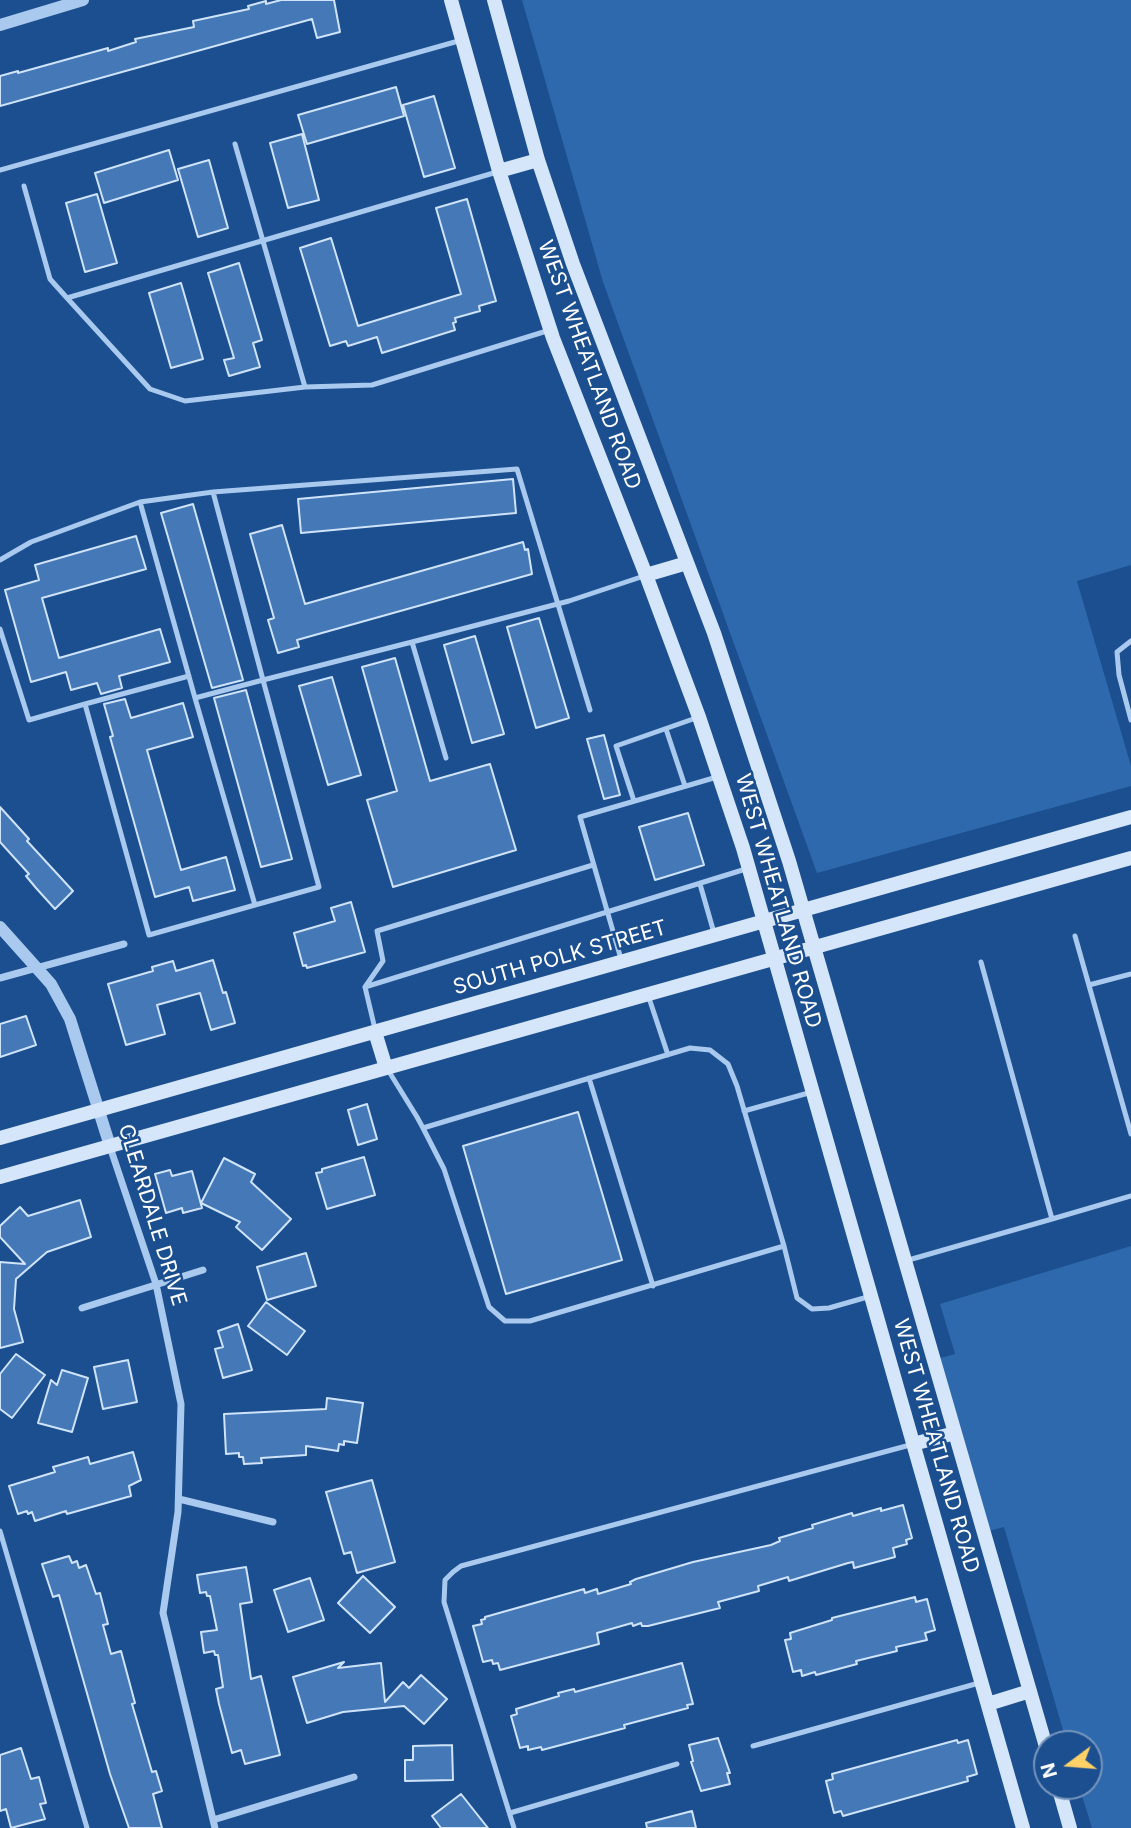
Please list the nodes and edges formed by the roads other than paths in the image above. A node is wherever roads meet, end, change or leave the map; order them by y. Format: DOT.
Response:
graph roads {
  1 [pos="83,0"];
  2 [pos="451,0"];
  3 [pos="494,0"];
  4 [pos="0,25"];
  5 [pos="462,40"];
  6 [pos="235,144"];
  7 [pos="538,160"];
  8 [pos="0,170"];
  9 [pos="499,172"];
  10 [pos="24,186"];
  11 [pos="263,241"];
  12 [pos="67,298"];
  13 [pos="550,330"];
  14 [pos="305,387"];
  15 [pos="213,492"];
  16 [pos="141,502"];
  17 [pos="0,560"];
  18 [pos="687,563"];
  19 [pos="646,575"];
  20 [pos="557,604"];
  21 [pos="0,629"];
  22 [pos="1131,641"];
  23 [pos="412,642"];
  24 [pos="189,676"];
  25 [pos="263,680"];
  26 [pos="195,698"];
  27 [pos="85,704"];
  28 [pos="590,710"];
  29 [pos="699,718"];
  30 [pos="1131,720"];
  31 [pos="666,729"];
  32 [pos="446,758"];
  33 [pos="720,776"];
  34 [pos="685,786"];
  35 [pos="634,801"];
  36 [pos="1131,817"];
  37 [pos="1131,858"];
  38 [pos="593,865"];
  39 [pos="749,868"];
  40 [pos="700,884"];
  41 [pos="255,905"];
  42 [pos="803,911"];
  43 [pos="608,914"];
  44 [pos="764,922"];
  45 [pos="0,927"];
  46 [pos="715,936"];
  47 [pos="1075,936"];
  48 [pos="124,944"];
  49 [pos="814,947"];
  50 [pos="774,958"];
  51 [pos="981,962"];
  52 [pos="622,963"];
  53 [pos="38,968"];
  54 [pos="1131,974"];
  55 [pos="0,978"];
  56 [pos="1089,985"];
  57 [pos="365,987"];
  58 [pos="648,994"];
  59 [pos="376,1032"];
  60 [pos="668,1055"];
  61 [pos="386,1068"];
  62 [pos="589,1079"];
  63 [pos="813,1092"];
  64 [pos="100,1110"];
  65 [pos="744,1111"];
  66 [pos="422,1128"];
  67 [pos="1131,1134"];
  68 [pos="0,1138"];
  69 [pos="110,1146"];
  70 [pos="0,1177"];
  71 [pos="1131,1196"];
  72 [pos="1052,1219"];
  73 [pos="784,1245"];
  74 [pos="905,1261"];
  75 [pos="203,1270"];
  76 [pos="156,1284"];
  77 [pos="653,1286"];
  78 [pos="871,1296"];
  79 [pos="82,1308"];
  80 [pos="955,1433"];
  81 [pos="913,1444"];
  82 [pos="179,1499"];
  83 [pos="273,1522"];
  84 [pos="0,1531"];
  85 [pos="982,1682"];
  86 [pos="1030,1691"];
  87 [pos="988,1704"];
  88 [pos="1041,1730"];
  89 [pos="753,1746"];
  90 [pos="677,1765"];
  91 [pos="354,1777"];
  92 [pos="1062,1800"];
  93 [pos="510,1813"];
  94 [pos="214,1824"];
  95 [pos="87,1828"];
  96 [pos="514,1828"];
  97 [pos="1023,1828"];
  98 [pos="1070,1828"];
  1 -- 4 [label="street"];
  2 -- 5 [label="main road, WEST WHEATLAND ROAD"];
  3 -- 7 [label="main road, WEST WHEATLAND ROAD"];
  5 -- 8 [label="lane"];
  5 -- 9 [label="main road, WEST WHEATLAND ROAD"];
  6 -- 11 [label="lane"];
  7 -- 9 [label="main road"];
  7 -- 18 [label="main road, WEST WHEATLAND ROAD"];
  9 -- 11 [label="lane"];
  9 -- 13 [label="main road, WEST WHEATLAND ROAD"];
  10 -- 12 [label="lane"];
  11 -- 12 [label="lane"];
  11 -- 14 [label="lane"];
  12 -- 14 [label="lane"];
  13 -- 14 [label="lane"];
  13 -- 19 [label="main road, WEST WHEATLAND ROAD"];
  15 -- 16 [label="lane"];
  15 -- 20 [label="lane"];
  15 -- 25 [label="lane"];
  16 -- 17 [label="lane"];
  16 -- 24 [label="lane"];
  18 -- 19 [label="main road"];
  18 -- 42 [label="main road, WEST WHEATLAND ROAD"];
  19 -- 20 [label="lane"];
  19 -- 29 [label="main road, WEST WHEATLAND ROAD"];
  20 -- 23 [label="lane"];
  20 -- 28 [label="lane"];
  21 -- 27 [label="lane"];
  22 -- 30 [label="lane"];
  23 -- 25 [label="lane"];
  23 -- 32 [label="lane"];
  24 -- 26 [label="lane"];
  24 -- 27 [label="lane"];
  25 -- 26 [label="lane"];
  25 -- 41 [label="lane"];
  26 -- 41 [label="lane"];
  27 -- 41 [label="lane"];
  29 -- 31 [label="lane"];
  29 -- 33 [label="main road, WEST WHEATLAND ROAD"];
  31 -- 34 [label="lane"];
  31 -- 35 [label="lane"];
  33 -- 34 [label="lane"];
  33 -- 39 [label="main road, WEST WHEATLAND ROAD"];
  34 -- 35 [label="lane"];
  35 -- 38 [label="lane"];
  36 -- 42 [label="main road, SOUTH POLK STREET"];
  37 -- 49 [label="main road"];
  38 -- 43 [label="lane"];
  38 -- 57 [label="lane"];
  39 -- 40 [label="lane"];
  39 -- 44 [label="main road, WEST WHEATLAND ROAD"];
  40 -- 43 [label="lane"];
  40 -- 46 [label="lane"];
  42 -- 44 [label="main road, SOUTH POLK STREET"];
  42 -- 49 [label="main road, WEST WHEATLAND ROAD"];
  43 -- 52 [label="lane"];
  43 -- 57 [label="lane"];
  44 -- 46 [label="main road, SOUTH POLK STREET"];
  44 -- 50 [label="main road, WEST WHEATLAND ROAD"];
  45 -- 53 [label="street, CLEARDALE DRIVE"];
  46 -- 52 [label="main road, SOUTH POLK STREET"];
  47 -- 56 [label="lane"];
  48 -- 53 [label="street"];
  49 -- 50 [label="main road"];
  49 -- 74 [label="main road, WEST WHEATLAND ROAD"];
  50 -- 58 [label="main road"];
  50 -- 63 [label="main road, WEST WHEATLAND ROAD"];
  51 -- 72 [label="lane"];
  52 -- 59 [label="main road, SOUTH POLK STREET"];
  53 -- 55 [label="street"];
  53 -- 64 [label="street, CLEARDALE DRIVE"];
  54 -- 56 [label="lane"];
  56 -- 67 [label="lane"];
  57 -- 59 [label="lane"];
  58 -- 60 [label="lane"];
  58 -- 61 [label="main road"];
  59 -- 61 [label="main road"];
  59 -- 64 [label="main road, SOUTH POLK STREET"];
  60 -- 62 [label="lane"];
  60 -- 65 [label="lane"];
  61 -- 66 [label="lane"];
  61 -- 69 [label="main road"];
  62 -- 66 [label="lane"];
  62 -- 77 [label="lane"];
  63 -- 65 [label="lane"];
  63 -- 78 [label="main road, WEST WHEATLAND ROAD"];
  64 -- 68 [label="main road, SOUTH POLK STREET"];
  64 -- 69 [label="street, CLEARDALE DRIVE"];
  65 -- 73 [label="lane"];
  66 -- 77 [label="lane"];
  69 -- 70 [label="main road"];
  69 -- 76 [label="street, CLEARDALE DRIVE"];
  71 -- 72 [label="lane"];
  72 -- 74 [label="lane"];
  73 -- 77 [label="lane"];
  73 -- 78 [label="lane"];
  74 -- 80 [label="main road, WEST WHEATLAND ROAD"];
  75 -- 76 [label="street"];
  76 -- 79 [label="street"];
  76 -- 82 [label="street, CLEARDALE DRIVE"];
  78 -- 81 [label="main road, WEST WHEATLAND ROAD"];
  80 -- 81 [label="main road"];
  80 -- 86 [label="main road, WEST WHEATLAND ROAD"];
  81 -- 85 [label="main road, WEST WHEATLAND ROAD"];
  81 -- 93 [label="lane"];
  82 -- 83 [label="street"];
  82 -- 94 [label="street, CLEARDALE DRIVE"];
  84 -- 95 [label="lane"];
  85 -- 87 [label="main road, WEST WHEATLAND ROAD"];
  85 -- 89 [label="lane"];
  86 -- 87 [label="main road"];
  86 -- 88 [label="main road, WEST WHEATLAND ROAD"];
  87 -- 97 [label="main road, WEST WHEATLAND ROAD"];
  90 -- 93 [label="lane"];
  91 -- 94 [label="street"];
  92 -- 98 [label="main road"];
  93 -- 96 [label="lane"];
}
